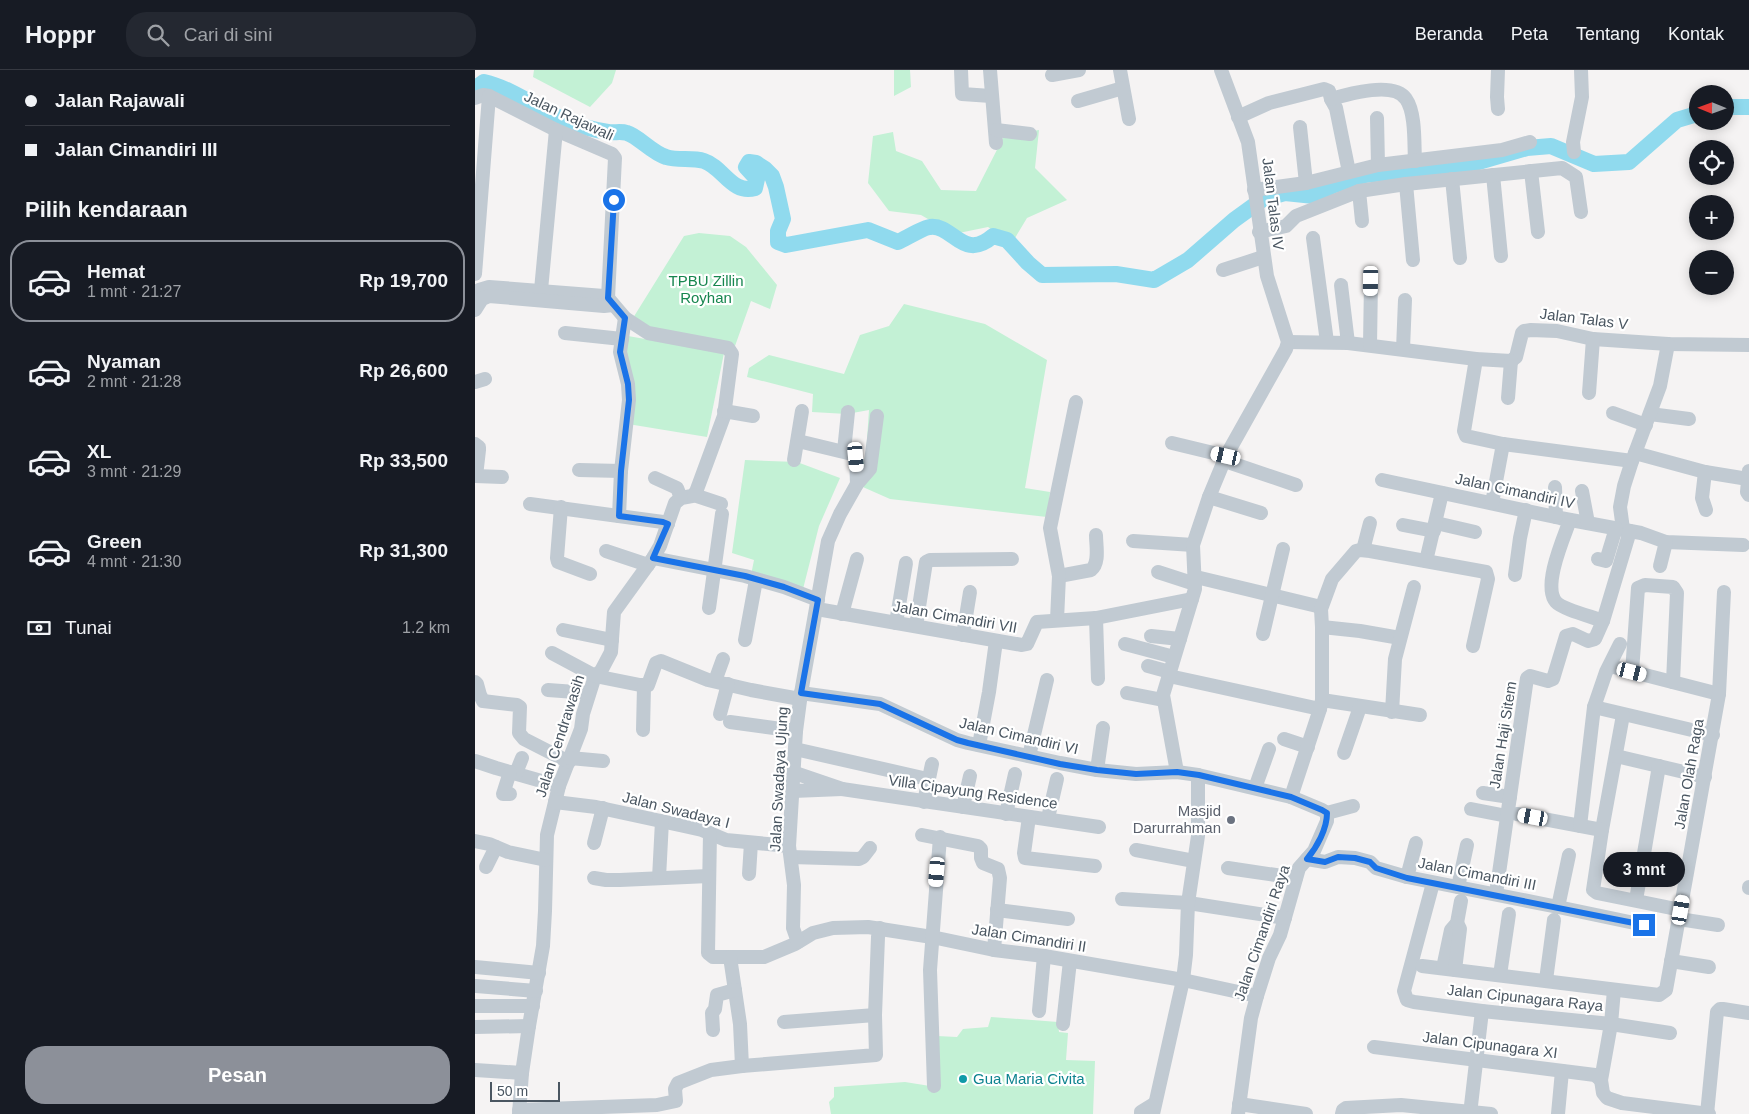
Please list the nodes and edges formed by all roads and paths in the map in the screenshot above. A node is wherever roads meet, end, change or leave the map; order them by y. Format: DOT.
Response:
graph roads {
  1 [pos="961,70"];
  2 [pos="990,70"];
  3 [pos="1079,70"];
  4 [pos="1120,70"];
  5 [pos="1221,70"];
  6 [pos="1498,70"];
  7 [pos="1581,70"];
  8 [pos="1052,75"];
  9 [pos="1123,88"];
  10 [pos="489,96"];
  11 [pos="991,96"];
  12 [pos="475,98"];
  13 [pos="1331,98"];
  14 [pos="1078,101"];
  15 [pos="1498,109"];
  16 [pos="1238,117"];
  17 [pos="1377,118"];
  18 [pos="1129,119"];
  19 [pos="1300,127"];
  20 [pos="556,130"];
  21 [pos="1030,134"];
  22 [pos="1530,142"];
  23 [pos="1574,152"];
  24 [pos="1415,161"];
  25 [pos="1378,165"];
  26 [pos="1531,171"];
  27 [pos="1493,175"];
  28 [pos="1452,179"];
  29 [pos="1341,182"];
  30 [pos="1306,183"];
  31 [pos="1406,184"];
  32 [pos="1359,192"];
  33 [pos="1254,193"];
  34 [pos="1581,212"];
  35 [pos="1362,221"];
  36 [pos="1259,232"];
  37 [pos="1538,232"];
  38 [pos="1313,238"];
  39 [pos="1501,256"];
  40 [pos="1263,257"];
  41 [pos="1459,258"];
  42 [pos="1413,260"];
  43 [pos="1223,270"];
  44 [pos="475,274"];
  45 [pos="1371,281"];
  46 [pos="1341,285"];
  47 [pos="541,290"];
  48 [pos="477,294"];
  49 [pos="1405,300"];
  50 [pos="616,307"];
  51 [pos="565,333"];
  52 [pos="1593,339"];
  53 [pos="622,340"];
  54 [pos="1288,342"];
  55 [pos="1327,342"];
  56 [pos="1348,343"];
  57 [pos="1668,344"];
  58 [pos="1749,344"];
  59 [pos="1370,345"];
  60 [pos="1403,349"];
  61 [pos="1476,359"];
  62 [pos="1511,362"];
  63 [pos="1589,393"];
  64 [pos="1508,398"];
  65 [pos="1076,402"];
  66 [pos="724,411"];
  67 [pos="802,411"];
  68 [pos="848,412"];
  69 [pos="1613,413"];
  70 [pos="753,416"];
  71 [pos="877,416"];
  72 [pos="1648,419"];
  73 [pos="1689,419"];
  74 [pos="798,441"];
  75 [pos="1173,443"];
  76 [pos="475,444"];
  77 [pos="1503,444"];
  78 [pos="844,451"];
  79 [pos="1633,457"];
  80 [pos="1226,458"];
  81 [pos="795,460"];
  82 [pos="579,470"];
  83 [pos="621,471"];
  84 [pos="1705,472"];
  85 [pos="1749,475"];
  86 [pos="476,476"];
  87 [pos="502,477"];
  88 [pos="655,478"];
  89 [pos="1382,480"];
  90 [pos="857,484"];
  91 [pos="1296,485"];
  92 [pos="1551,488"];
  93 [pos="1582,491"];
  94 [pos="1442,493"];
  95 [pos="688,496"];
  96 [pos="1749,496"];
  97 [pos="1209,497"];
  98 [pos="1492,502"];
  99 [pos="531,504"];
  100 [pos="561,507"];
  101 [pos="1526,510"];
  102 [pos="1706,510"];
  103 [pos="1261,513"];
  104 [pos="619,516"];
  105 [pos="1557,517"];
  106 [pos="1370,523"];
  107 [pos="1587,523"];
  108 [pos="668,524"];
  109 [pos="1403,525"];
  110 [pos="1435,527"];
  111 [pos="1623,529"];
  112 [pos="1475,532"];
  113 [pos="1096,535"];
  114 [pos="1133,541"];
  115 [pos="1666,542"];
  116 [pos="1193,545"];
  117 [pos="1743,545"];
  118 [pos="1283,550"];
  119 [pos="1363,550"];
  120 [pos="605,551"];
  121 [pos="857,559"];
  122 [pos="1012,559"];
  123 [pos="1599,559"];
  124 [pos="1426,561"];
  125 [pos="651,562"];
  126 [pos="906,563"];
  127 [pos="1660,566"];
  128 [pos="715,571"];
  129 [pos="1158,572"];
  130 [pos="590,574"];
  131 [pos="1515,575"];
  132 [pos="1059,576"];
  133 [pos="756,580"];
  134 [pos="1196,581"];
  135 [pos="1414,586"];
  136 [pos="970,592"];
  137 [pos="1724,592"];
  138 [pos="1273,595"];
  139 [pos="1193,599"];
  140 [pos="817,605"];
  141 [pos="709,608"];
  142 [pos="1321,609"];
  143 [pos="842,614"];
  144 [pos="1096,618"];
  145 [pos="1057,620"];
  146 [pos="1603,621"];
  147 [pos="897,623"];
  148 [pos="916,626"];
  149 [pos="1323,627"];
  150 [pos="563,630"];
  151 [pos="1263,634"];
  152 [pos="963,635"];
  153 [pos="1151,636"];
  154 [pos="1401,638"];
  155 [pos="1180,639"];
  156 [pos="612,640"];
  157 [pos="745,640"];
  158 [pos="996,641"];
  159 [pos="1125,644"];
  160 [pos="1620,644"];
  161 [pos="1473,646"];
  162 [pos="552,654"];
  163 [pos="1174,657"];
  164 [pos="723,659"];
  165 [pos="1147,666"];
  166 [pos="1610,666"];
  167 [pos="1632,672"];
  168 [pos="1169,674"];
  169 [pos="595,676"];
  170 [pos="1097,679"];
  171 [pos="1047,680"];
  172 [pos="1673,682"];
  173 [pos="722,683"];
  174 [pos="644,686"];
  175 [pos="548,690"];
  176 [pos="477,693"];
  177 [pos="589,693"];
  178 [pos="1127,693"];
  179 [pos="1719,694"];
  180 [pos="801,696"];
  181 [pos="1163,700"];
  182 [pos="1321,705"];
  183 [pos="1360,707"];
  184 [pos="1594,707"];
  185 [pos="1392,712"];
  186 [pos="1623,715"];
  187 [pos="1420,716"];
  188 [pos="1103,728"];
  189 [pos="643,730"];
  190 [pos="796,732"];
  191 [pos="1713,735"];
  192 [pos="1284,739"];
  193 [pos="979,745"];
  194 [pos="1307,747"];
  195 [pos="795,749"];
  196 [pos="1269,749"];
  197 [pos="1344,753"];
  198 [pos="1029,756"];
  199 [pos="1616,756"];
  200 [pos="522,758"];
  201 [pos="569,760"];
  202 [pos="475,761"];
  203 [pos="603,761"];
  204 [pos="932,764"];
  205 [pos="1659,766"];
  206 [pos="1097,770"];
  207 [pos="1177,772"];
  208 [pos="513,773"];
  209 [pos="795,773"];
  210 [pos="1015,774"];
  211 [pos="1199,775"];
  212 [pos="970,776"];
  213 [pos="1705,777"];
  214 [pos="923,778"];
  215 [pos="1057,779"];
  216 [pos="810,785"];
  217 [pos="559,786"];
  218 [pos="1255,788"];
  219 [pos="793,791"];
  220 [pos="1483,793"];
  221 [pos="510,794"];
  222 [pos="1291,797"];
  223 [pos="1510,797"];
  224 [pos="555,802"];
  225 [pos="924,802"];
  226 [pos="1353,806"];
  227 [pos="963,807"];
  228 [pos="603,808"];
  229 [pos="1471,810"];
  230 [pos="1327,813"];
  231 [pos="1006,814"];
  232 [pos="1512,815"];
  233 [pos="1029,817"];
  234 [pos="1048,818"];
  235 [pos="662,821"];
  236 [pos="1580,826"];
  237 [pos="1099,827"];
  238 [pos="1602,830"];
  239 [pos="710,833"];
  240 [pos="923,835"];
  241 [pos="940,838"];
  242 [pos="475,841"];
  243 [pos="751,842"];
  244 [pos="594,843"];
  245 [pos="1416,843"];
  246 [pos="1467,845"];
  247 [pos="496,847"];
  248 [pos="870,848"];
  249 [pos="1137,850"];
  250 [pos="790,851"];
  251 [pos="1569,855"];
  252 [pos="1307,859"];
  253 [pos="546,860"];
  254 [pos="1194,861"];
  255 [pos="1095,866"];
  256 [pos="486,868"];
  257 [pos="1228,868"];
  258 [pos="749,874"];
  259 [pos="709,876"];
  260 [pos="594,878"];
  261 [pos="659,878"];
  262 [pos="1296,878"];
  263 [pos="1407,878"];
  264 [pos="1433,883"];
  265 [pos="1459,894"];
  266 [pos="1495,894"];
  267 [pos="1122,899"];
  268 [pos="1636,900"];
  269 [pos="1192,904"];
  270 [pos="1558,907"];
  271 [pos="997,910"];
  272 [pos="1509,914"];
  273 [pos="1680,914"];
  274 [pos="1285,918"];
  275 [pos="1068,919"];
  276 [pos="1554,920"];
  277 [pos="1644,925"];
  278 [pos="1718,925"];
  279 [pos="880,928"];
  280 [pos="932,937"];
  281 [pos="799,942"];
  282 [pos="994,950"];
  283 [pos="1044,956"];
  284 [pos="729,957"];
  285 [pos="1070,961"];
  286 [pos="1671,961"];
  287 [pos="475,966"];
  288 [pos="1422,966"];
  289 [pos="1709,967"];
  290 [pos="1449,969"];
  291 [pos="539,973"];
  292 [pos="1500,975"];
  293 [pos="1183,980"];
  294 [pos="1545,980"];
  295 [pos="475,986"];
  296 [pos="735,990"];
  297 [pos="1614,990"];
  298 [pos="536,991"];
  299 [pos="1257,996"];
  300 [pos="475,1006"];
  301 [pos="533,1006"];
  302 [pos="1039,1011"];
  303 [pos="1482,1011"];
  304 [pos="1749,1013"];
  305 [pos="875,1015"];
  306 [pos="784,1022"];
  307 [pos="1063,1024"];
  308 [pos="1611,1024"];
  309 [pos="529,1026"];
  310 [pos="475,1027"];
  311 [pos="713,1030"];
  312 [pos="1670,1033"];
  313 [pos="1373,1047"];
  314 [pos="1477,1060"];
  315 [pos="742,1066"];
  316 [pos="475,1070"];
  317 [pos="1563,1071"];
  318 [pos="522,1074"];
  319 [pos="1601,1080"];
  320 [pos="934,1086"];
  321 [pos="1622,1108"];
  322 [pos="1154,1109"];
  323 [pos="1238,1109"];
  324 [pos="1659,1111"];
  325 [pos="519,1112"];
  326 [pos="1470,1113"];
  327 [pos="1141,1114"];
  328 [pos="1306,1114"];
  329 [pos="1342,1114"];
  330 [pos="1491,1114"];
  331 [pos="1558,1114"];
  332 [pos="1708,1114"];
  1 -- 11 [label="street"];
  2 -- 11 [label="street"];
  3 -- 8 [label="street"];
  4 -- 9 [label="street"];
  5 -- 16 [label="street, Jalan Talas IV"];
  6 -- 15 [label="street"];
  7 -- 23 [label="street"];
  9 -- 14 [label="street"];
  9 -- 18 [label="street"];
  10 -- 12 [label="street"];
  10 -- 20 [label="street, Jalan Rajawali"];
  10 -- 44 [label="street"];
  11 -- 21 [label="street"];
  13 -- 16 [label="street"];
  13 -- 24 [label="street"];
  13 -- 29 [label="street"];
  16 -- 33 [label="street, Jalan Talas IV"];
  17 -- 25 [label="street"];
  19 -- 30 [label="street"];
  20 -- 47 [label="street"];
  20 -- 50 [label="street, Jalan Rajawali"];
  22 -- 24 [label="street"];
  24 -- 25 [label="street"];
  25 -- 29 [label="street"];
  26 -- 27 [label="street"];
  26 -- 34 [label="street"];
  26 -- 37 [label="street"];
  27 -- 28 [label="street"];
  27 -- 39 [label="street"];
  28 -- 31 [label="street"];
  28 -- 41 [label="street"];
  29 -- 30 [label="street"];
  29 -- 32 [label="street"];
  29 -- 36 [label="street"];
  30 -- 33 [label="street"];
  31 -- 32 [label="street"];
  31 -- 42 [label="street"];
  32 -- 35 [label="street"];
  33 -- 36 [label="street, Jalan Talas IV"];
  36 -- 40 [label="street, Jalan Talas IV"];
  38 -- 55 [label="street"];
  40 -- 43 [label="street"];
  40 -- 54 [label="street, Jalan Talas IV"];
  45 -- 59 [label="street"];
  46 -- 56 [label="street"];
  47 -- 48 [label="street"];
  47 -- 50 [label="street"];
  48 -- 50 [label="street"];
  49 -- 60 [label="street"];
  50 -- 53 [label="street"];
  50 -- 66 [label="street, Jalan Cendrawasih"];
  51 -- 53 [label="street"];
  52 -- 57 [label="street, Jalan Talas V"];
  52 -- 62 [label="street, Jalan Talas V"];
  52 -- 63 [label="street"];
  53 -- 83 [label="street"];
  54 -- 55 [label="street"];
  54 -- 80 [label="street"];
  55 -- 56 [label="street"];
  56 -- 59 [label="street"];
  57 -- 58 [label="street, Jalan Talas V"];
  57 -- 72 [label="street, Jalan Haji Sitem"];
  59 -- 60 [label="street"];
  60 -- 61 [label="street"];
  61 -- 62 [label="street"];
  61 -- 77 [label="street"];
  62 -- 64 [label="street"];
  65 -- 132 [label="street"];
  66 -- 70 [label="street"];
  66 -- 95 [label="street, Jalan Cendrawasih"];
  67 -- 74 [label="street"];
  68 -- 78 [label="street"];
  69 -- 72 [label="street"];
  71 -- 90 [label="street, Jalan Swadaya Ujung"];
  72 -- 73 [label="street"];
  72 -- 79 [label="street, Jalan Haji Sitem"];
  74 -- 78 [label="street"];
  74 -- 81 [label="street"];
  75 -- 80 [label="street"];
  76 -- 86 [label="street"];
  77 -- 79 [label="street"];
  77 -- 98 [label="street"];
  78 -- 90 [label="street"];
  79 -- 84 [label="street"];
  79 -- 111 [label="street, Jalan Haji Sitem"];
  80 -- 91 [label="street"];
  80 -- 97 [label="street"];
  82 -- 83 [label="street"];
  83 -- 104 [label="street"];
  84 -- 85 [label="street"];
  84 -- 102 [label="street"];
  85 -- 96 [label="street"];
  86 -- 87 [label="street"];
  88 -- 95 [label="street"];
  89 -- 94 [label="street"];
  90 -- 140 [label="street, Jalan Swadaya Ujung"];
  92 -- 105 [label="street"];
  93 -- 107 [label="street"];
  94 -- 98 [label="street, Jalan Cimandiri IV"];
  94 -- 110 [label="street, Jalan Cimandiri IV"];
  95 -- 108 [label="street, Jalan Cendrawasih"];
  95 -- 128 [label="street"];
  97 -- 103 [label="street"];
  97 -- 116 [label="street"];
  98 -- 101 [label="street, Jalan Cimandiri IV"];
  99 -- 100 [label="street"];
  100 -- 104 [label="street"];
  100 -- 130 [label="street"];
  101 -- 105 [label="street, Jalan Cimandiri IV"];
  101 -- 131 [label="street"];
  104 -- 108 [label="street"];
  105 -- 107 [label="street, Jalan Cimandiri IV"];
  105 -- 146 [label="street"];
  106 -- 119 [label="street"];
  107 -- 111 [label="street, Jalan Cimandiri IV"];
  108 -- 125 [label="street, Jalan Cendrawasih"];
  109 -- 110 [label="street"];
  110 -- 112 [label="street"];
  110 -- 124 [label="street, Jalan Cimandiri IV"];
  111 -- 115 [label="street, Jalan Cimandiri IV"];
  111 -- 123 [label="street"];
  111 -- 146 [label="street, Jalan Haji Sitem"];
  113 -- 132 [label="street"];
  114 -- 116 [label="street"];
  115 -- 117 [label="street, Jalan Cimandiri IV"];
  115 -- 127 [label="street"];
  116 -- 134 [label="street"];
  118 -- 138 [label="street"];
  119 -- 124 [label="street"];
  119 -- 142 [label="street"];
  120 -- 125 [label="street, Jalan Cimandiri VII"];
  121 -- 143 [label="street"];
  122 -- 148 [label="street"];
  124 -- 161 [label="street"];
  125 -- 128 [label="street, Jalan Cimandiri VII"];
  125 -- 156 [label="street, Jalan Cendrawasih"];
  126 -- 147 [label="street"];
  128 -- 133 [label="street, Jalan Cimandiri VII"];
  128 -- 141 [label="street"];
  129 -- 134 [label="street"];
  132 -- 145 [label="street"];
  133 -- 140 [label="street, Jalan Cimandiri VII"];
  133 -- 157 [label="street"];
  134 -- 138 [label="street"];
  134 -- 139 [label="street"];
  135 -- 154 [label="street"];
  136 -- 152 [label="street"];
  137 -- 179 [label="street, Jalan Olah Raga"];
  138 -- 142 [label="street"];
  138 -- 151 [label="street"];
  139 -- 144 [label="street, Jalan Cimandiri VII"];
  139 -- 155 [label="street"];
  140 -- 143 [label="street, Jalan Cimandiri VII"];
  140 -- 180 [label="street, Jalan Swadaya Ujung"];
  142 -- 149 [label="street"];
  143 -- 147 [label="street, Jalan Cimandiri VII"];
  144 -- 145 [label="street, Jalan Cimandiri VII"];
  144 -- 170 [label="street"];
  145 -- 158 [label="street, Jalan Cimandiri VII"];
  146 -- 223 [label="street, Jalan Haji Sitem"];
  147 -- 148 [label="street, Jalan Cimandiri VII"];
  148 -- 152 [label="street, Jalan Cimandiri VII"];
  149 -- 154 [label="street"];
  149 -- 182 [label="street"];
  150 -- 156 [label="street"];
  152 -- 158 [label="street, Jalan Cimandiri VII"];
  153 -- 155 [label="street"];
  154 -- 185 [label="street"];
  155 -- 163 [label="street"];
  156 -- 169 [label="street, Jalan Cendrawasih"];
  158 -- 193 [label="street"];
  159 -- 163 [label="street"];
  160 -- 166 [label="street"];
  162 -- 169 [label="street"];
  163 -- 168 [label="street"];
  164 -- 173 [label="street"];
  165 -- 168 [label="street"];
  166 -- 167 [label="street"];
  166 -- 184 [label="street"];
  167 -- 172 [label="street"];
  167 -- 172 [label="street"];
  168 -- 181 [label="street"];
  168 -- 182 [label="street"];
  169 -- 174 [label="street"];
  169 -- 177 [label="street, Jalan Cendrawasih"];
  171 -- 198 [label="street"];
  172 -- 179 [label="street"];
  173 -- 174 [label="street, Jalan Cimandiri VI"];
  173 -- 180 [label="street, Jalan Cimandiri VI"];
  173 -- 190 [label="street"];
  174 -- 189 [label="street"];
  175 -- 177 [label="street"];
  176 -- 201 [label="street"];
  177 -- 201 [label="street, Jalan Cendrawasih"];
  178 -- 181 [label="street"];
  179 -- 191 [label="street, Jalan Olah Raga"];
  180 -- 190 [label="street, Jalan Swadaya Ujung"];
  180 -- 193 [label="street, Jalan Cimandiri VI"];
  181 -- 207 [label="street"];
  182 -- 183 [label="street"];
  182 -- 194 [label="street"];
  183 -- 185 [label="street"];
  183 -- 197 [label="street"];
  184 -- 186 [label="street"];
  184 -- 236 [label="street"];
  185 -- 187 [label="street"];
  186 -- 191 [label="street"];
  186 -- 199 [label="street"];
  188 -- 206 [label="street"];
  190 -- 195 [label="street, Jalan Swadaya Ujung"];
  191 -- 213 [label="street, Jalan Olah Raga"];
  192 -- 194 [label="street"];
  193 -- 198 [label="street, Jalan Cimandiri VI"];
  194 -- 222 [label="street"];
  195 -- 209 [label="street, Jalan Swadaya Ujung"];
  195 -- 214 [label="street"];
  196 -- 218 [label="street"];
  198 -- 206 [label="street, Jalan Cimandiri VI"];
  199 -- 205 [label="street"];
  199 -- 238 [label="street"];
  200 -- 208 [label="street"];
  201 -- 203 [label="street"];
  201 -- 217 [label="street, Jalan Cendrawasih"];
  202 -- 208 [label="street"];
  204 -- 225 [label="street"];
  205 -- 213 [label="street"];
  205 -- 268 [label="street"];
  206 -- 207 [label="street, Jalan Cimandiri VI"];
  207 -- 211 [label="street"];
  208 -- 217 [label="street"];
  208 -- 221 [label="street"];
  209 -- 216 [label="street, Villa Cipayung Residence"];
  209 -- 219 [label="street, Jalan Swadaya Ujung"];
  210 -- 231 [label="street"];
  211 -- 218 [label="street"];
  211 -- 254 [label="street"];
  212 -- 227 [label="street"];
  213 -- 273 [label="street, Jalan Olah Raga"];
  215 -- 234 [label="street"];
  216 -- 219 [label="street, Villa Cipayung Residence"];
  216 -- 225 [label="street, Villa Cipayung Residence"];
  217 -- 224 [label="street, Jalan Cendrawasih"];
  218 -- 222 [label="street"];
  219 -- 250 [label="street, Jalan Swadaya Ujung"];
  220 -- 223 [label="street"];
  222 -- 230 [label="street"];
  223 -- 232 [label="street, Jalan Haji Sitem"];
  224 -- 228 [label="street, Jalan Swadaya I"];
  224 -- 253 [label="street, Jalan Cendrawasih"];
  225 -- 227 [label="street, Villa Cipayung Residence"];
  226 -- 230 [label="street"];
  227 -- 231 [label="street, Villa Cipayung Residence"];
  228 -- 235 [label="street, Jalan Swadaya I"];
  228 -- 244 [label="street"];
  229 -- 232 [label="street"];
  230 -- 252 [label="street, Jalan Cimandiri Raya"];
  231 -- 233 [label="street, Villa Cipayung Residence"];
  232 -- 236 [label="street"];
  232 -- 266 [label="street, Jalan Haji Sitem"];
  233 -- 234 [label="street, Villa Cipayung Residence"];
  233 -- 255 [label="street"];
  234 -- 237 [label="street, Villa Cipayung Residence"];
  235 -- 239 [label="street, Jalan Swadaya I"];
  235 -- 261 [label="street"];
  236 -- 238 [label="street"];
  238 -- 268 [label="street"];
  239 -- 243 [label="street, Jalan Swadaya I"];
  239 -- 259 [label="street"];
  240 -- 241 [label="street"];
  241 -- 271 [label="street"];
  241 -- 280 [label="street"];
  242 -- 247 [label="street"];
  243 -- 250 [label="street, Jalan Swadaya I"];
  243 -- 258 [label="street"];
  245 -- 263 [label="street"];
  246 -- 265 [label="street"];
  247 -- 253 [label="street"];
  247 -- 256 [label="street"];
  248 -- 250 [label="street, Jalan Swadaya I"];
  249 -- 254 [label="street"];
  250 -- 281 [label="street, Jalan Swadaya Ujung"];
  251 -- 270 [label="street"];
  252 -- 262 [label="street, Jalan Cimandiri Raya"];
  252 -- 263 [label="street, Jalan Cimandiri III"];
  253 -- 291 [label="street, Jalan Cendrawasih"];
  254 -- 269 [label="street"];
  257 -- 262 [label="street"];
  259 -- 261 [label="street"];
  259 -- 284 [label="street"];
  260 -- 261 [label="street"];
  262 -- 274 [label="street, Jalan Cimandiri Raya"];
  263 -- 264 [label="street, Jalan Cimandiri III"];
  264 -- 265 [label="street, Jalan Cimandiri III"];
  264 -- 303 [label="street, Jalan Cipunagara Raya"];
  265 -- 266 [label="street, Jalan Cimandiri III"];
  265 -- 290 [label="street"];
  266 -- 270 [label="street, Jalan Cimandiri III"];
  267 -- 269 [label="street"];
  268 -- 273 [label="street"];
  269 -- 274 [label="street"];
  269 -- 293 [label="street"];
  270 -- 277 [label="street, Jalan Cimandiri III"];
  271 -- 275 [label="street"];
  271 -- 282 [label="street"];
  272 -- 292 [label="street"];
  273 -- 278 [label="street"];
  273 -- 286 [label="street, Jalan Olah Raga"];
  274 -- 299 [label="street, Jalan Cimandiri Raya"];
  276 -- 294 [label="street"];
  279 -- 280 [label="street, Jalan Cimandiri II"];
  279 -- 281 [label="street, Jalan Cimandiri II"];
  279 -- 305 [label="street"];
  280 -- 282 [label="street, Jalan Cimandiri II"];
  280 -- 320 [label="street"];
  281 -- 284 [label="street"];
  282 -- 283 [label="street, Jalan Cimandiri II"];
  283 -- 285 [label="street, Jalan Cimandiri II"];
  283 -- 302 [label="street"];
  284 -- 296 [label="street"];
  285 -- 293 [label="street, Jalan Cimandiri II"];
  285 -- 307 [label="street"];
  286 -- 289 [label="street"];
  286 -- 297 [label="street, Jalan Olah Raga"];
  287 -- 291 [label="street"];
  288 -- 290 [label="street"];
  290 -- 292 [label="street"];
  291 -- 298 [label="street, Jalan Cendrawasih"];
  292 -- 294 [label="street"];
  293 -- 299 [label="street, Jalan Cimandiri II"];
  293 -- 322 [label="street"];
  294 -- 297 [label="street"];
  295 -- 298 [label="street"];
  296 -- 311 [label="street"];
  296 -- 315 [label="street"];
  297 -- 308 [label="street"];
  298 -- 301 [label="street, Jalan Cendrawasih"];
  299 -- 323 [label="street, Jalan Cimandiri Raya"];
  300 -- 301 [label="street"];
  301 -- 309 [label="street, Jalan Cendrawasih"];
  303 -- 308 [label="street, Jalan Cipunagara Raya"];
  303 -- 314 [label="street"];
  304 -- 332 [label="street"];
  305 -- 306 [label="street"];
  305 -- 315 [label="street"];
  308 -- 312 [label="street"];
  308 -- 319 [label="street, Jalan Cipunagara Raya"];
  309 -- 310 [label="street"];
  309 -- 318 [label="street, Jalan Cendrawasih"];
  313 -- 314 [label="street, Jalan Cipunagara XI"];
  314 -- 317 [label="street, Jalan Cipunagara XI"];
  314 -- 326 [label="street"];
  315 -- 325 [label="street"];
  316 -- 318 [label="street"];
  317 -- 319 [label="street, Jalan Cipunagara XI"];
  317 -- 331 [label="street"];
  318 -- 325 [label="street, Jalan Cendrawasih"];
  319 -- 321 [label="street"];
  321 -- 324 [label="street"];
  322 -- 327 [label="street"];
  323 -- 328 [label="street"];
  324 -- 332 [label="street"];
  326 -- 329 [label="street"];
  326 -- 330 [label="street"];
}
